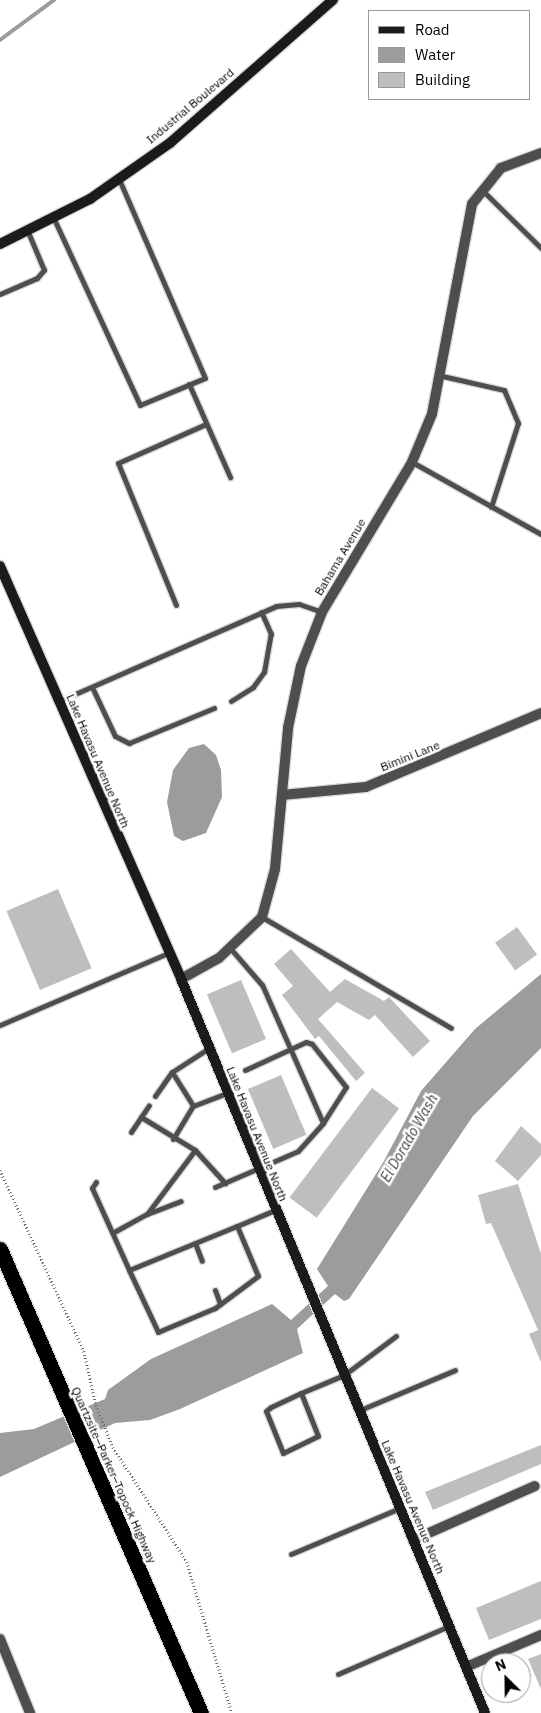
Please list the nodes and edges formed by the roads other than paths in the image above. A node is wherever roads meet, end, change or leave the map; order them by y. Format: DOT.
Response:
graph roads {
  1 [pos="333,0"];
  2 [pos="541,153"];
  3 [pos="118,179"];
  4 [pos="483,190"];
  5 [pos="54,219"];
  6 [pos="28,232"];
  7 [pos="0,244"];
  8 [pos="541,248"];
  9 [pos="0,294"];
  10 [pos="438,375"];
  11 [pos="189,384"];
  12 [pos="206,424"];
  13 [pos="412,462"];
  14 [pos="230,477"];
  15 [pos="491,507"];
  16 [pos="541,534"];
  17 [pos="0,566"];
  18 [pos="176,605"];
  19 [pos="262,612"];
  20 [pos="322,612"];
  21 [pos="92,687"];
  22 [pos="58,701"];
  23 [pos="231,701"];
  24 [pos="214,708"];
  25 [pos="541,713"];
  26 [pos="282,795"];
  27 [pos="262,917"];
  28 [pos="230,948"];
  29 [pos="168,953"];
  30 [pos="180,979"];
  31 [pos="0,1025"];
  32 [pos="451,1028"];
  33 [pos="209,1048"];
  34 [pos="290,1049"];
  35 [pos="245,1070"];
  36 [pos="172,1072"];
  37 [pos="227,1092"];
  38 [pos="155,1096"];
  39 [pos="149,1105"];
  40 [pos="192,1106"];
  41 [pos="141,1117"];
  42 [pos="323,1123"];
  43 [pos="131,1132"];
  44 [pos="174,1139"];
  45 [pos="195,1150"];
  46 [pos="258,1169"];
  47 [pos="96,1182"];
  48 [pos="224,1183"];
  49 [pos="215,1187"];
  50 [pos="181,1200"];
  51 [pos="275,1210"];
  52 [pos="147,1214"];
  53 [pos="238,1226"];
  54 [pos="114,1232"];
  55 [pos="195,1243"];
  56 [pos="0,1249"];
  57 [pos="202,1261"];
  58 [pos="129,1270"];
  59 [pos="215,1290"];
  60 [pos="220,1304"];
  61 [pos="396,1336"];
  62 [pos="455,1370"];
  63 [pos="344,1375"];
  64 [pos="302,1393"];
  65 [pos="359,1410"];
  66 [pos="535,1486"];
  67 [pos="400,1508"];
  68 [pos="413,1540"];
  69 [pos="291,1554"];
  70 [pos="449,1626"];
  71 [pos="541,1635"];
  72 [pos="0,1639"];
  73 [pos="466,1667"];
  74 [pos="338,1674"];
  75 [pos="30,1713"];
  76 [pos="201,1713"];
  77 [pos="485,1713"];
  1 -- 3 [label="main road, Industrial Boulevard"];
  2 -- 4 [label="street, Bahama Avenue"];
  3 -- 5 [label="main road, Industrial Boulevard"];
  3 -- 11 [label="lane"];
  4 -- 8 [label="lane"];
  4 -- 10 [label="street, Bahama Avenue"];
  5 -- 6 [label="main road, Industrial Boulevard"];
  5 -- 11 [label="lane"];
  6 -- 7 [label="main road, Industrial Boulevard"];
  6 -- 9 [label="lane"];
  10 -- 13 [label="street, Bahama Avenue"];
  10 -- 15 [label="lane"];
  11 -- 12 [label="lane"];
  12 -- 14 [label="lane"];
  12 -- 18 [label="lane"];
  13 -- 15 [label="lane"];
  13 -- 20 [label="street, Bahama Avenue"];
  15 -- 16 [label="lane"];
  17 -- 22 [label="main road, Lake Havasu Avenue North"];
  19 -- 20 [label="lane"];
  19 -- 21 [label="lane"];
  19 -- 23 [label="lane"];
  20 -- 26 [label="street, Bahama Avenue"];
  21 -- 22 [label="lane"];
  21 -- 24 [label="lane"];
  22 -- 29 [label="main road, Lake Havasu Avenue North"];
  25 -- 26 [label="street, Bimini Lane"];
  26 -- 27 [label="street, Bahama Avenue"];
  27 -- 28 [label="street"];
  27 -- 32 [label="lane"];
  28 -- 30 [label="street"];
  28 -- 34 [label="lane"];
  29 -- 30 [label="main road, Lake Havasu Avenue North"];
  29 -- 31 [label="lane"];
  30 -- 33 [label="main road, Lake Havasu Avenue North"];
  33 -- 36 [label="lane"];
  33 -- 37 [label="main road, Lake Havasu Avenue North"];
  34 -- 35 [label="lane"];
  34 -- 42 [label="lane"];
  34 -- 42 [label="lane"];
  36 -- 38 [label="lane"];
  36 -- 40 [label="lane"];
  37 -- 40 [label="lane"];
  37 -- 46 [label="main road, Lake Havasu Avenue North"];
  39 -- 41 [label="lane"];
  40 -- 44 [label="lane"];
  41 -- 43 [label="lane"];
  41 -- 44 [label="lane"];
  42 -- 46 [label="lane"];
  44 -- 45 [label="lane"];
  45 -- 48 [label="lane"];
  45 -- 52 [label="lane"];
  46 -- 48 [label="lane"];
  46 -- 51 [label="main road, Lake Havasu Avenue North"];
  47 -- 54 [label="lane"];
  48 -- 49 [label="lane"];
  50 -- 52 [label="lane"];
  51 -- 53 [label="lane"];
  51 -- 63 [label="main road, Lake Havasu Avenue North"];
  52 -- 54 [label="lane"];
  53 -- 55 [label="lane"];
  53 -- 60 [label="lane"];
  54 -- 58 [label="lane"];
  55 -- 57 [label="lane"];
  55 -- 58 [label="lane"];
  56 -- 76 [label="highway, Quartzsite–Parker–Topock Highway"];
  58 -- 60 [label="lane"];
  59 -- 60 [label="lane"];
  61 -- 63 [label="lane"];
  62 -- 65 [label="lane"];
  63 -- 64 [label="lane"];
  63 -- 65 [label="main road, Lake Havasu Avenue North"];
  64 -- 64 [label="lane"];
  65 -- 67 [label="main road, Lake Havasu Avenue North"];
  66 -- 68 [label="street"];
  67 -- 68 [label="main road, Lake Havasu Avenue North"];
  67 -- 69 [label="lane"];
  68 -- 70 [label="main road, Lake Havasu Avenue North"];
  70 -- 73 [label="main road, Lake Havasu Avenue North"];
  70 -- 74 [label="lane"];
  71 -- 73 [label="street"];
  72 -- 75 [label="street"];
  73 -- 77 [label="main road, Lake Havasu Avenue North"];
}
